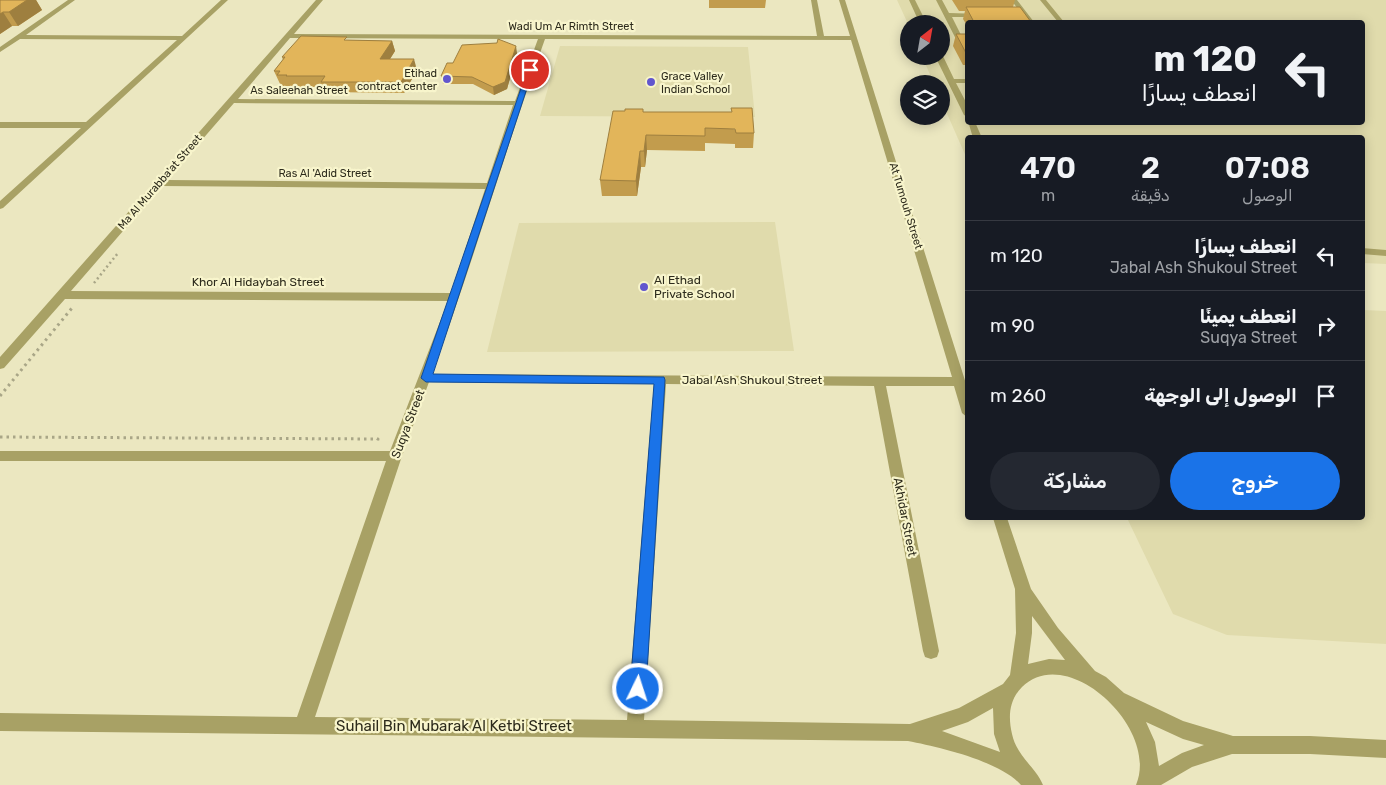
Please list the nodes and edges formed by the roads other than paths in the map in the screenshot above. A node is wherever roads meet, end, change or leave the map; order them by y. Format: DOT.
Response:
graph roads {
  1 [pos="72,0"];
  2 [pos="226,0"];
  3 [pos="320,0"];
  4 [pos="814,0"];
  5 [pos="842,0"];
  6 [pos="912,0"];
  7 [pos="939,0"];
  8 [pos="1014,0"];
  9 [pos="1043,0"];
  10 [pos="1010,8"];
  11 [pos="1020,8"];
  12 [pos="946,12"];
  13 [pos="984,12"];
  14 [pos="920,15"];
  15 [pos="1015,15"];
  16 [pos="1025,15"];
  17 [pos="1029,20"];
  18 [pos="1059,20"];
  19 [pos="21,35"];
  20 [pos="186,36"];
  21 [pos="288,36"];
  22 [pos="542,37"];
  23 [pos="821,38"];
  24 [pos="855,38"];
  25 [pos="965,43"];
  26 [pos="0,50"];
  27 [pos="943,65"];
  28 [pos="951,81"];
  29 [pos="965,81"];
  30 [pos="231,101"];
  31 [pos="518,102"];
  32 [pos="965,110"];
  33 [pos="0,125"];
  34 [pos="88,125"];
  35 [pos="160,183"];
  36 [pos="490,186"];
  37 [pos="0,206"];
  38 [pos="1365,251"];
  39 [pos="1386,253"];
  40 [pos="61,295"];
  41 [pos="455,297"];
  42 [pos="0,365"];
  43 [pos="426,378"];
  44 [pos="660,380"];
  45 [pos="879,382"];
  46 [pos="958,382"];
  47 [pos="965,404"];
  48 [pos="0,456"];
  49 [pos="395,456"];
  50 [pos="1001,520"];
  51 [pos="1023,589"];
  52 [pos="932,651"];
  53 [pos="1090,678"];
  54 [pos="1013,684"];
  55 [pos="1112,693"];
  56 [pos="0,722"];
  57 [pos="303,725"];
  58 [pos="636,728"];
  59 [pos="908,732"];
  60 [pos="1233,745"];
  61 [pos="1386,749"];
  62 [pos="1028,779"];
  63 [pos="1146,783"];
  1 -- 19 [label="street"];
  2 -- 20 [label="street"];
  3 -- 21 [label="street, Ma Al Murabba'at Street"];
  4 -- 23 [label="street"];
  5 -- 24 [label="street, At Tumouh Street"];
  6 -- 14 [label="street"];
  7 -- 12 [label="street"];
  8 -- 11 [label="street"];
  9 -- 18 [label="street"];
  10 -- 11 [label="street"];
  11 -- 16 [label="street"];
  12 -- 13 [label="street"];
  12 -- 25 [label="street"];
  15 -- 16 [label="street"];
  16 -- 17 [label="street"];
  19 -- 20 [label="street"];
  19 -- 26 [label="street"];
  20 -- 34 [label="street"];
  21 -- 22 [label="street, Wadi Um Ar Rimth Street"];
  21 -- 30 [label="street, Ma Al Murabba'at Street"];
  22 -- 23 [label="street, Wadi Um Ar Rimth Street"];
  22 -- 31 [label="street, Suqya Street"];
  23 -- 24 [label="street, Wadi Um Ar Rimth Street"];
  24 -- 46 [label="street, At Tumouh Street"];
  27 -- 28 [label="street"];
  28 -- 29 [label="street"];
  28 -- 32 [label="street"];
  30 -- 31 [label="street, As Saleehah Street"];
  30 -- 35 [label="street, Ma Al Murabba'at Street"];
  31 -- 36 [label="street, Suqya Street"];
  33 -- 34 [label="street"];
  34 -- 37 [label="street"];
  35 -- 36 [label="street, Ras Al 'Adid Street"];
  35 -- 40 [label="street, Ma Al Murabba'at Street"];
  36 -- 41 [label="street, Suqya Street"];
  38 -- 39 [label="street"];
  40 -- 41 [label="street, Khor Al Hidaybah Street"];
  40 -- 42 [label="street, Ma Al Murabba'at Street"];
  41 -- 43 [label="street, Suqya Street"];
  43 -- 44 [label="street, Jabal Ash Shukoul Street"];
  43 -- 49 [label="street, Suqya Street"];
  44 -- 45 [label="street, Jabal Ash Shukoul Street"];
  44 -- 58 [label="street"];
  45 -- 46 [label="street, Jabal Ash Shukoul Street"];
  45 -- 52 [label="street, Akhidar Street"];
  46 -- 47 [label="street, At Tumouh Street"];
  48 -- 49 [label="street"];
  49 -- 57 [label="street, Suqya Street"];
  50 -- 51 [label="street"];
  51 -- 53 [label="street"];
  51 -- 54 [label="street"];
  53 -- 54 [label="street, Suhail Bin Mubarak Al Ketbi Street"];
  53 -- 55 [label="street"];
  54 -- 59 [label="street, Suhail Bin Mubarak Al Ketbi Street"];
  54 -- 62 [label="street"];
  55 -- 60 [label="street"];
  55 -- 63 [label="street"];
  56 -- 57 [label="street, Suhail Bin Mubarak Al Ketbi Street"];
  57 -- 58 [label="street, Suhail Bin Mubarak Al Ketbi Street"];
  58 -- 59 [label="street, Suhail Bin Mubarak Al Ketbi Street"];
  59 -- 62 [label="street, Suhail Bin Mubarak Al Ketbi Street"];
  60 -- 61 [label="street"];
  60 -- 63 [label="street"];
}
